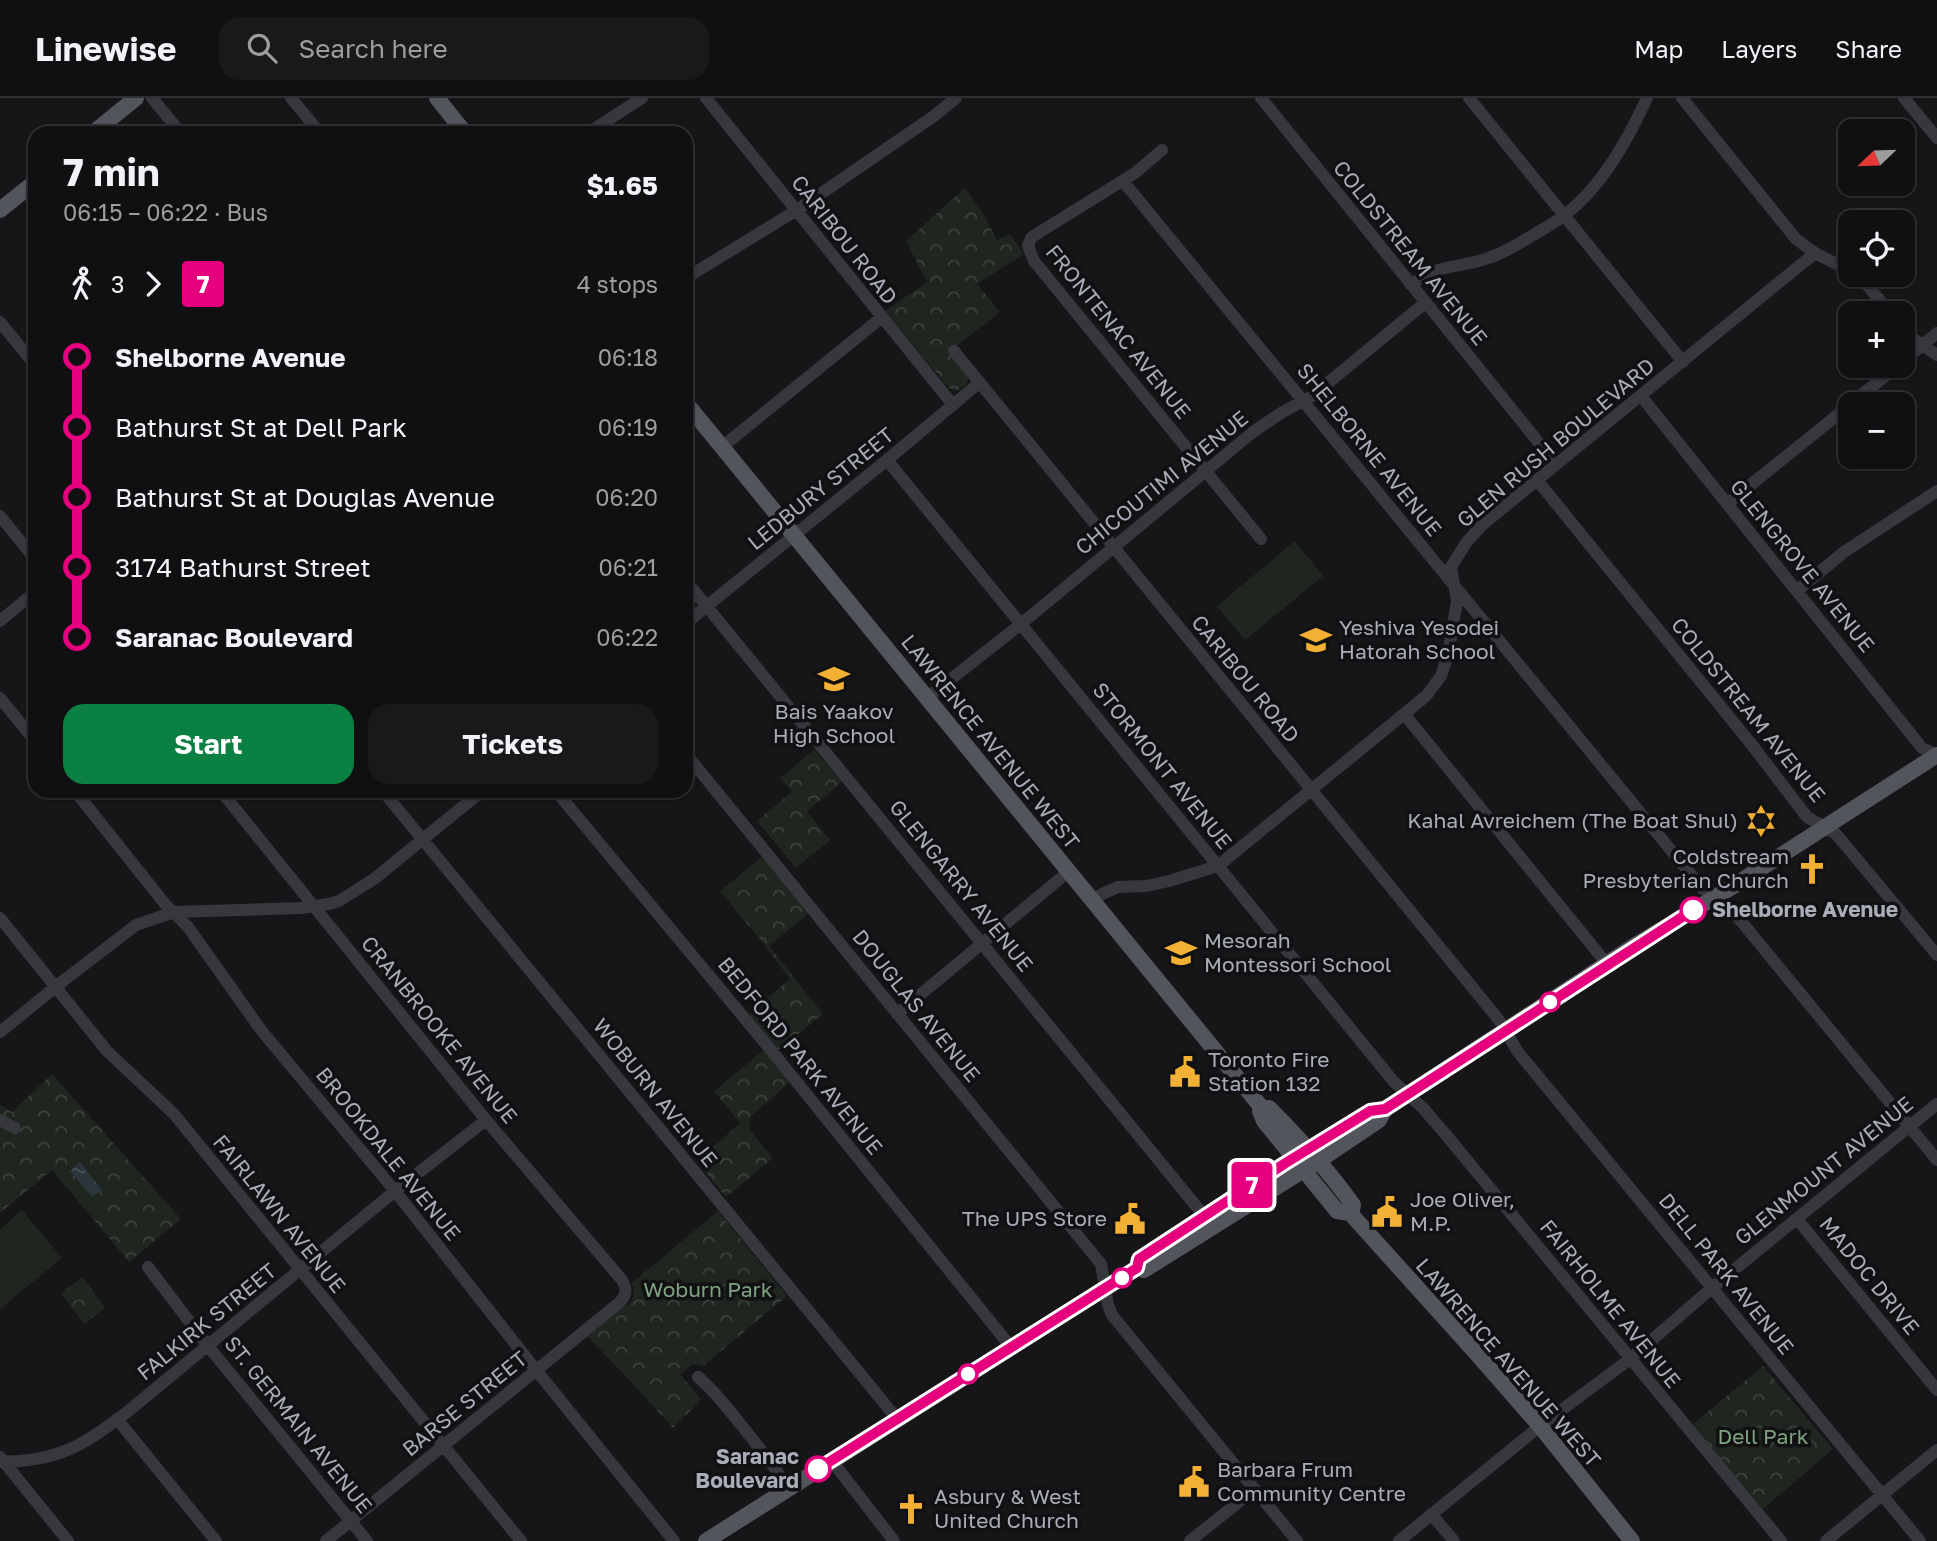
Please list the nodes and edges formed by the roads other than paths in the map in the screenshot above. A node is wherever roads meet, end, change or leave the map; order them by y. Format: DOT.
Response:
graph roads {
  1 [pos="136,98"];
  2 [pos="152,98"];
  3 [pos="291,98"];
  4 [pos="437,98"];
  5 [pos="642,98"];
  6 [pos="706,98"];
  7 [pos="956,98"];
  8 [pos="1261,98"];
  9 [pos="1469,98"];
  10 [pos="1647,98"];
  11 [pos="1682,98"];
  12 [pos="1905,98"];
  13 [pos="102,126"];
  14 [pos="175,126"];
  15 [pos="314,126"];
  16 [pos="459,126"];
  17 [pos="598,126"];
  18 [pos="1937,138"];
  19 [pos="1162,150"];
  20 [pos="1123,181"];
  21 [pos="28,187"];
  22 [pos="797,209"];
  23 [pos="0,210"];
  24 [pos="1564,216"];
  25 [pos="1815,253"];
  26 [pos="1838,265"];
  27 [pos="693,274"];
  28 [pos="1411,285"];
  29 [pos="1869,287"];
  30 [pos="1880,301"];
  31 [pos="1425,303"];
  32 [pos="881,318"];
  33 [pos="0,322"];
  34 [pos="1937,333"];
  35 [pos="1915,339"];
  36 [pos="1923,346"];
  37 [pos="954,351"];
  38 [pos="1915,352"];
  39 [pos="1937,355"];
  40 [pos="28,356"];
  41 [pos="1683,362"];
  42 [pos="1883,378"];
  43 [pos="979,383"];
  44 [pos="1865,392"];
  45 [pos="1641,396"];
  46 [pos="1303,401"];
  47 [pos="953,405"];
  48 [pos="693,412"];
  49 [pos="1838,414"];
  50 [pos="722,447"];
  51 [pos="887,460"];
  52 [pos="1556,464"];
  53 [pos="1206,471"];
  54 [pos="1537,480"];
  55 [pos="1937,491"];
  56 [pos="1728,503"];
  57 [pos="0,516"];
  58 [pos="794,536"];
  59 [pos="1261,539"];
  60 [pos="1113,547"];
  61 [pos="28,550"];
  62 [pos="1454,584"];
  63 [pos="693,590"];
  64 [pos="1798,590"];
  65 [pos="28,598"];
  66 [pos="707,607"];
  67 [pos="693,618"];
  68 [pos="0,621"];
  69 [pos="1021,624"];
  70 [pos="0,698"];
  71 [pos="927,698"];
  72 [pos="1405,715"];
  73 [pos="28,732"];
  74 [pos="1937,755"];
  75 [pos="693,763"];
  76 [pos="1312,790"];
  77 [pos="81,798"];
  78 [pos="227,798"];
  79 [pos="389,798"];
  80 [pos="473,798"];
  81 [pos="561,798"];
  82 [pos="1825,827"];
  83 [pos="423,839"];
  84 [pos="1218,866"];
  85 [pos="1068,872"];
  86 [pos="1715,897"];
  87 [pos="1092,901"];
  88 [pos="314,906"];
  89 [pos="174,912"];
  90 [pos="0,918"];
  91 [pos="982,942"];
  92 [pos="1937,955"];
  93 [pos="1608,964"];
  94 [pos="56,987"];
  95 [pos="897,1014"];
  96 [pos="1506,1031"];
  97 [pos="0,1032"];
  98 [pos="1408,1094"];
  99 [pos="1937,1104"];
  100 [pos="1262,1108"];
  101 [pos="0,1120"];
  102 [pos="486,1120"];
  103 [pos="1909,1126"];
  104 [pos="15,1128"];
  105 [pos="1313,1155"];
  106 [pos="1937,1160"];
  107 [pos="1298,1164"];
  108 [pos="396,1191"];
  109 [pos="1350,1213"];
  110 [pos="1205,1217"];
  111 [pos="1797,1219"];
  112 [pos="148,1267"];
  113 [pos="1137,1268"];
  114 [pos="300,1271"];
  115 [pos="1713,1287"];
  116 [pos="1105,1288"];
  117 [pos="625,1293"];
  118 [pos="208,1346"];
  119 [pos="1011,1347"];
  120 [pos="1630,1359"];
  121 [pos="536,1370"];
  122 [pos="698,1377"];
  123 [pos="1937,1390"];
  124 [pos="117,1419"];
  125 [pos="898,1420"];
  126 [pos="1540,1426"];
  127 [pos="443,1447"];
  128 [pos="1937,1450"];
  129 [pos="1,1460"];
  130 [pos="832,1461"];
  131 [pos="788,1487"];
  132 [pos="1255,1489"];
  133 [pos="1882,1495"];
  134 [pos="1431,1514"];
  135 [pos="351,1522"];
  136 [pos="68,1541"];
  137 [pos="215,1541"];
  138 [pos="326,1541"];
  139 [pos="367,1541"];
  140 [pos="521,1541"];
  141 [pos="674,1541"];
  142 [pos="706,1541"];
  143 [pos="894,1541"];
  144 [pos="1189,1541"];
  145 [pos="1297,1541"];
  146 [pos="1399,1541"];
  147 [pos="1454,1541"];
  148 [pos="1632,1541"];
  149 [pos="1781,1541"];
  150 [pos="1826,1541"];
  151 [pos="1920,1541"];
  1 -- 13 [label="main road"];
  2 -- 14 [label="street"];
  3 -- 15 [label="street"];
  4 -- 16 [label="main road"];
  5 -- 17 [label="street"];
  6 -- 22 [label="street, CARIBOU ROAD"];
  7 -- 22 [label="street"];
  8 -- 28 [label="street, COLDSTREAM AVENUE"];
  9 -- 24 [label="street"];
  10 -- 24 [label="street"];
  11 -- 25 [label="street"];
  12 -- 18 [label="street"];
  19 -- 20 [label="street"];
  20 -- 46 [label="street, SHELBORNE AVENUE"];
  20 -- 53 [label="street, FRONTENAC AVENUE"];
  21 -- 23 [label="main road"];
  22 -- 27 [label="street"];
  22 -- 32 [label="street, CARIBOU ROAD"];
  24 -- 28 [label="street"];
  24 -- 41 [label="street"];
  25 -- 26 [label="street"];
  25 -- 41 [label="street, GLEN RUSH BOULEVARD"];
  28 -- 31 [label="street, COLDSTREAM AVENUE"];
  29 -- 30 [label="street"];
  31 -- 46 [label="street, CHICOUTIMI AVENUE"];
  31 -- 52 [label="street, COLDSTREAM AVENUE"];
  32 -- 47 [label="street, CARIBOU ROAD"];
  32 -- 50 [label="street"];
  33 -- 40 [label="street"];
  34 -- 36 [label="street"];
  35 -- 36 [label="street"];
  36 -- 38 [label="street"];
  36 -- 39 [label="street"];
  37 -- 43 [label="street, CARIBOU ROAD"];
  41 -- 45 [label="street, GLEN RUSH BOULEVARD"];
  42 -- 44 [label="street"];
  43 -- 47 [label="street, LEDBURY STREET"];
  43 -- 60 [label="street, CARIBOU ROAD"];
  45 -- 52 [label="street, GLEN RUSH BOULEVARD"];
  45 -- 56 [label="street, GLENGROVE AVENUE"];
  46 -- 53 [label="street, CHICOUTIMI AVENUE"];
  46 -- 62 [label="street, SHELBORNE AVENUE"];
  47 -- 51 [label="street, LEDBURY STREET"];
  48 -- 50 [label="main road, LAWRENCE AVENUE WEST"];
  49 -- 56 [label="street"];
  50 -- 58 [label="main road, LAWRENCE AVENUE WEST"];
  51 -- 58 [label="street, LEDBURY STREET"];
  51 -- 69 [label="street, STORMONT AVENUE"];
  52 -- 54 [label="street, GLEN RUSH BOULEVARD"];
  53 -- 59 [label="street, FRONTENAC AVENUE"];
  53 -- 60 [label="street, CHICOUTIMI AVENUE"];
  54 -- 62 [label="street, GLEN RUSH BOULEVARD"];
  54 -- 82 [label="street, COLDSTREAM AVENUE"];
  55 -- 64 [label="street"];
  56 -- 64 [label="street, GLENGROVE AVENUE"];
  57 -- 61 [label="street"];
  58 -- 66 [label="street, LEDBURY STREET"];
  58 -- 71 [label="main road, LAWRENCE AVENUE WEST"];
  60 -- 69 [label="street, CHICOUTIMI AVENUE"];
  60 -- 76 [label="street, CARIBOU ROAD"];
  62 -- 72 [label="street, GLEN RUSH BOULEVARD"];
  62 -- 86 [label="street, SHELBORNE AVENUE"];
  63 -- 66 [label="street, GLENGARRY AVENUE"];
  64 -- 74 [label="street, GLENGROVE AVENUE"];
  65 -- 68 [label="street"];
  66 -- 67 [label="street, LEDBURY STREET"];
  66 -- 91 [label="street, GLENGARRY AVENUE"];
  69 -- 71 [label="street, CHICOUTIMI AVENUE"];
  69 -- 84 [label="street, STORMONT AVENUE"];
  70 -- 73 [label="street"];
  71 -- 85 [label="main road, LAWRENCE AVENUE WEST"];
  72 -- 76 [label="street, GLEN RUSH BOULEVARD"];
  72 -- 93 [label="street"];
  74 -- 82 [label="main road"];
  75 -- 95 [label="street, DOUGLAS AVENUE"];
  76 -- 84 [label="street, GLEN RUSH BOULEVARD"];
  76 -- 96 [label="street, CARIBOU ROAD"];
  77 -- 89 [label="street, BROOKDALE AVENUE"];
  78 -- 88 [label="street, CRANBROOKE AVENUE"];
  79 -- 83 [label="street, WOBURN AVENUE"];
  80 -- 83 [label="street"];
  81 -- 119 [label="street, BEDFORD PARK AVENUE"];
  82 -- 86 [label="main road"];
  82 -- 92 [label="street, COLDSTREAM AVENUE"];
  83 -- 88 [label="street"];
  83 -- 125 [label="street, WOBURN AVENUE"];
  84 -- 87 [label="street, GLEN RUSH BOULEVARD"];
  84 -- 98 [label="street, STORMONT AVENUE"];
  85 -- 87 [label="main road, LAWRENCE AVENUE WEST"];
  85 -- 91 [label="street"];
  86 -- 93 [label="main road"];
  86 -- 103 [label="street, SHELBORNE AVENUE"];
  87 -- 100 [label="main road, LAWRENCE AVENUE WEST"];
  88 -- 89 [label="street"];
  88 -- 102 [label="street, CRANBROOKE AVENUE"];
  89 -- 94 [label="street"];
  89 -- 108 [label="street, BROOKDALE AVENUE"];
  90 -- 94 [label="street, FAIRLAWN AVENUE"];
  91 -- 95 [label="street"];
  91 -- 110 [label="street, GLENGARRY AVENUE"];
  93 -- 96 [label="main road"];
  94 -- 97 [label="street"];
  94 -- 114 [label="street, FAIRLAWN AVENUE"];
  95 -- 116 [label="street, DOUGLAS AVENUE"];
  96 -- 98 [label="main road"];
  96 -- 115 [label="street, DELL PARK AVENUE"];
  98 -- 105 [label="main road"];
  98 -- 120 [label="street, FAIRHOLME AVENUE"];
  99 -- 103 [label="street, GLENMOUNT AVENUE"];
  100 -- 105 [label="main road, LAWRENCE AVENUE WEST"];
  100 -- 107 [label="main road, LAWRENCE AVENUE WEST"];
  101 -- 104 [label="street"];
  102 -- 108 [label="street, FALKIRK STREET"];
  102 -- 117 [label="street, CRANBROOKE AVENUE"];
  103 -- 106 [label="street, SHELBORNE AVENUE"];
  103 -- 111 [label="street, GLENMOUNT AVENUE"];
  105 -- 107 [label="main road"];
  105 -- 109 [label="main road, LAWRENCE AVENUE WEST"];
  107 -- 109 [label="main road, LAWRENCE AVENUE WEST"];
  107 -- 110 [label="main road"];
  107 -- 113 [label="main road"];
  108 -- 114 [label="street, FALKIRK STREET"];
  108 -- 121 [label="street, BROOKDALE AVENUE"];
  109 -- 126 [label="main road, LAWRENCE AVENUE WEST"];
  110 -- 113 [label="main road"];
  111 -- 115 [label="street, GLENMOUNT AVENUE"];
  111 -- 123 [label="street, MADOC DRIVE"];
  112 -- 118 [label="street, ST. GERMAIN AVENUE"];
  113 -- 116 [label="main road"];
  114 -- 118 [label="street, FALKIRK STREET"];
  114 -- 127 [label="street, FAIRLAWN AVENUE"];
  115 -- 120 [label="street, GLENMOUNT AVENUE"];
  115 -- 133 [label="street, DELL PARK AVENUE"];
  116 -- 119 [label="main road"];
  116 -- 132 [label="street, DOUGLAS AVENUE"];
  117 -- 121 [label="street, BARSE STREET"];
  118 -- 124 [label="street, FALKIRK STREET"];
  118 -- 135 [label="street, ST. GERMAIN AVENUE"];
  119 -- 125 [label="main road"];
  120 -- 126 [label="street, GLENMOUNT AVENUE"];
  120 -- 149 [label="street, FAIRHOLME AVENUE"];
  121 -- 127 [label="street, BARSE STREET"];
  121 -- 141 [label="street, BROOKDALE AVENUE"];
  122 -- 131 [label="street"];
  124 -- 129 [label="street, FALKIRK STREET"];
  124 -- 137 [label="street"];
  125 -- 130 [label="main road"];
  126 -- 134 [label="street, GLENMOUNT AVENUE"];
  126 -- 148 [label="main road, LAWRENCE AVENUE WEST"];
  127 -- 135 [label="street, BARSE STREET"];
  127 -- 140 [label="street, FAIRLAWN AVENUE"];
  128 -- 133 [label="street"];
  129 -- 136 [label="street"];
  130 -- 131 [label="main road"];
  130 -- 143 [label="street"];
  131 -- 142 [label="main road"];
  132 -- 144 [label="street"];
  132 -- 145 [label="street, DOUGLAS AVENUE"];
  133 -- 150 [label="street"];
  133 -- 151 [label="street, DELL PARK AVENUE"];
  134 -- 146 [label="street, GLENMOUNT AVENUE"];
  134 -- 147 [label="street"];
  135 -- 138 [label="street, BARSE STREET"];
  135 -- 139 [label="street, ST. GERMAIN AVENUE"];
}
